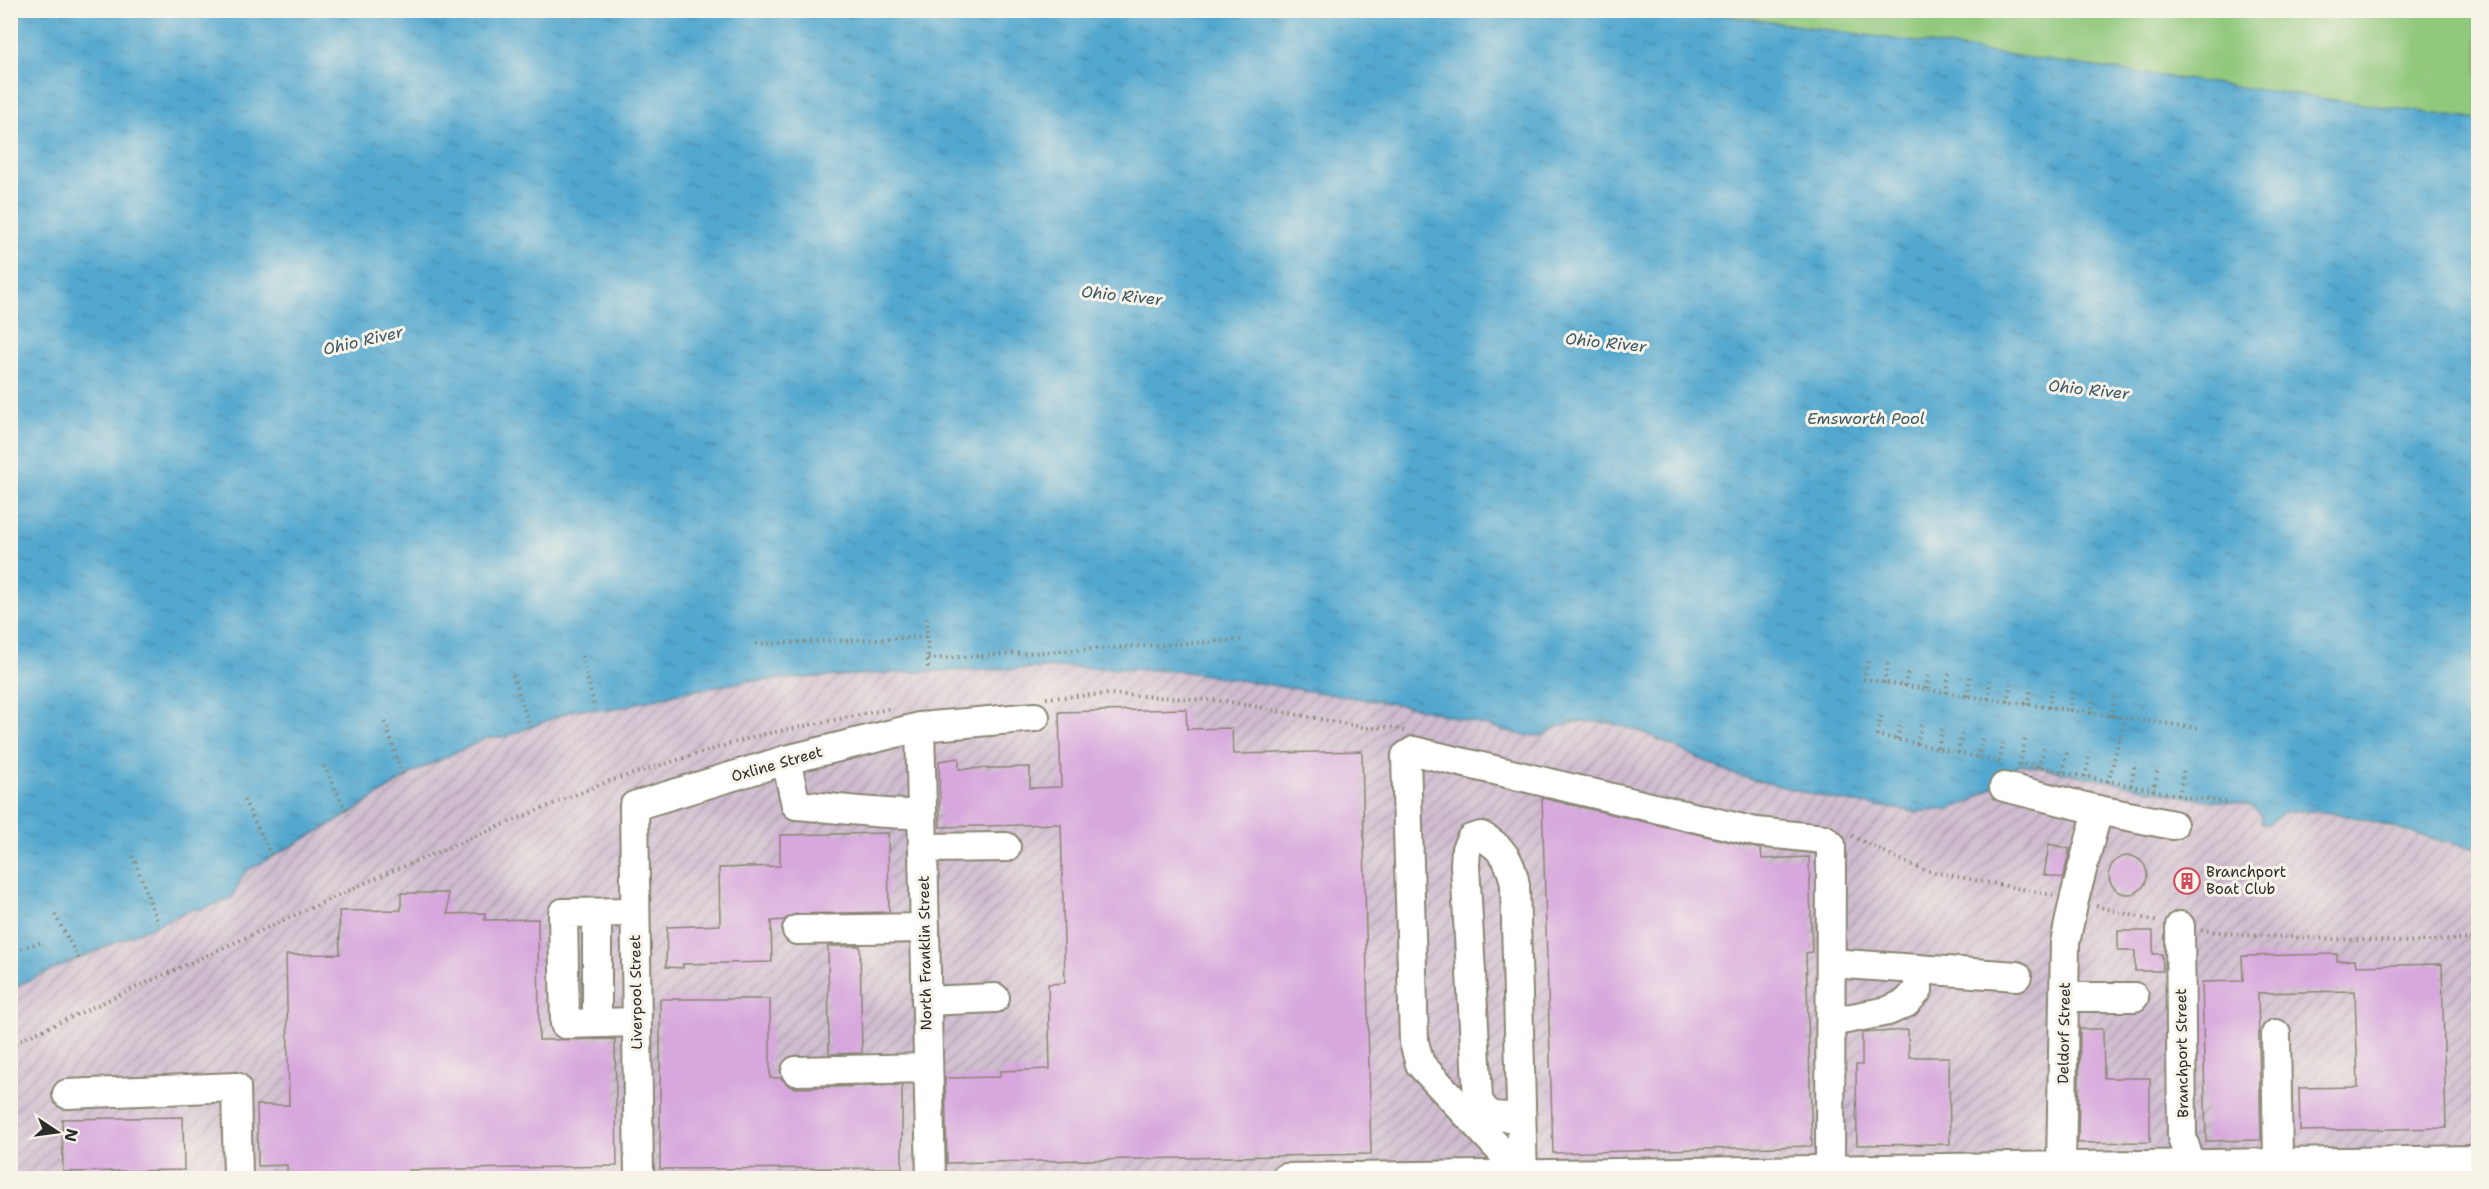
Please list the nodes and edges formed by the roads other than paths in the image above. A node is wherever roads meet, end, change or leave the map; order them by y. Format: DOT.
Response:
graph roads {
  1 [pos="1035,717"];
  2 [pos="920,727"];
  3 [pos="786,760"];
  4 [pos="2008,771"];
  5 [pos="634,806"];
  6 [pos="2098,810"];
  7 [pos="922,814"];
  8 [pos="2173,825"];
  9 [pos="1006,847"];
  10 [pos="923,848"];
  11 [pos="635,912"];
  12 [pos="2180,926"];
  13 [pos="925,928"];
  14 [pos="797,930"];
  15 [pos="1831,963"];
  16 [pos="1918,969"];
  17 [pos="2018,976"];
  18 [pos="2065,997"];
  19 [pos="2134,997"];
  20 [pos="996,998"];
  21 [pos="926,1001"];
  22 [pos="636,1022"];
  23 [pos="1831,1022"];
  24 [pos="2276,1034"];
  25 [pos="927,1068"];
  26 [pos="796,1071"];
  27 [pos="67,1094"];
  28 [pos="1521,1117"];
  29 [pos="2478,1160"];
  30 [pos="2278,1162"];
  31 [pos="2052,1167"];
  32 [pos="2190,1171"];
  33 [pos="1835,1173"];
  34 [pos="1519,1176"];
  35 [pos="238,1179"];
  36 [pos="639,1179"];
  37 [pos="931,1179"];
  38 [pos="1286,1179"];
  1 -- 2 [label="street, Oxline Street"];
  2 -- 3 [label="street, Oxline Street"];
  2 -- 7 [label="street, North Franklin Street"];
  3 -- 5 [label="street, Oxline Street"];
  3 -- 7 [label="street"];
  4 -- 6 [label="street"];
  5 -- 11 [label="street, Liverpool Street"];
  6 -- 8 [label="street"];
  6 -- 18 [label="street, Deldorf Street"];
  7 -- 10 [label="street, North Franklin Street"];
  9 -- 10 [label="street"];
  10 -- 13 [label="street, North Franklin Street"];
  11 -- 22 [label="street, Liverpool Street"];
  11 -- 22 [label="street"];
  12 -- 32 [label="street, Branchport Street"];
  13 -- 14 [label="street"];
  13 -- 21 [label="street, North Franklin Street"];
  15 -- 16 [label="street"];
  15 -- 23 [label="street"];
  15 -- 34 [label="street"];
  16 -- 17 [label="street"];
  16 -- 23 [label="street"];
  18 -- 19 [label="street"];
  18 -- 31 [label="street, Deldorf Street"];
  20 -- 21 [label="street"];
  21 -- 25 [label="street, North Franklin Street"];
  22 -- 36 [label="street, Liverpool Street"];
  23 -- 33 [label="street"];
  24 -- 30 [label="street"];
  25 -- 26 [label="street"];
  25 -- 37 [label="street, North Franklin Street"];
  27 -- 35 [label="street"];
  28 -- 28 [label="street"];
  28 -- 34 [label="street"];
  29 -- 30 [label="street"];
  30 -- 32 [label="street"];
  31 -- 32 [label="street"];
  31 -- 33 [label="street"];
  33 -- 34 [label="street"];
  34 -- 38 [label="street"];
}
